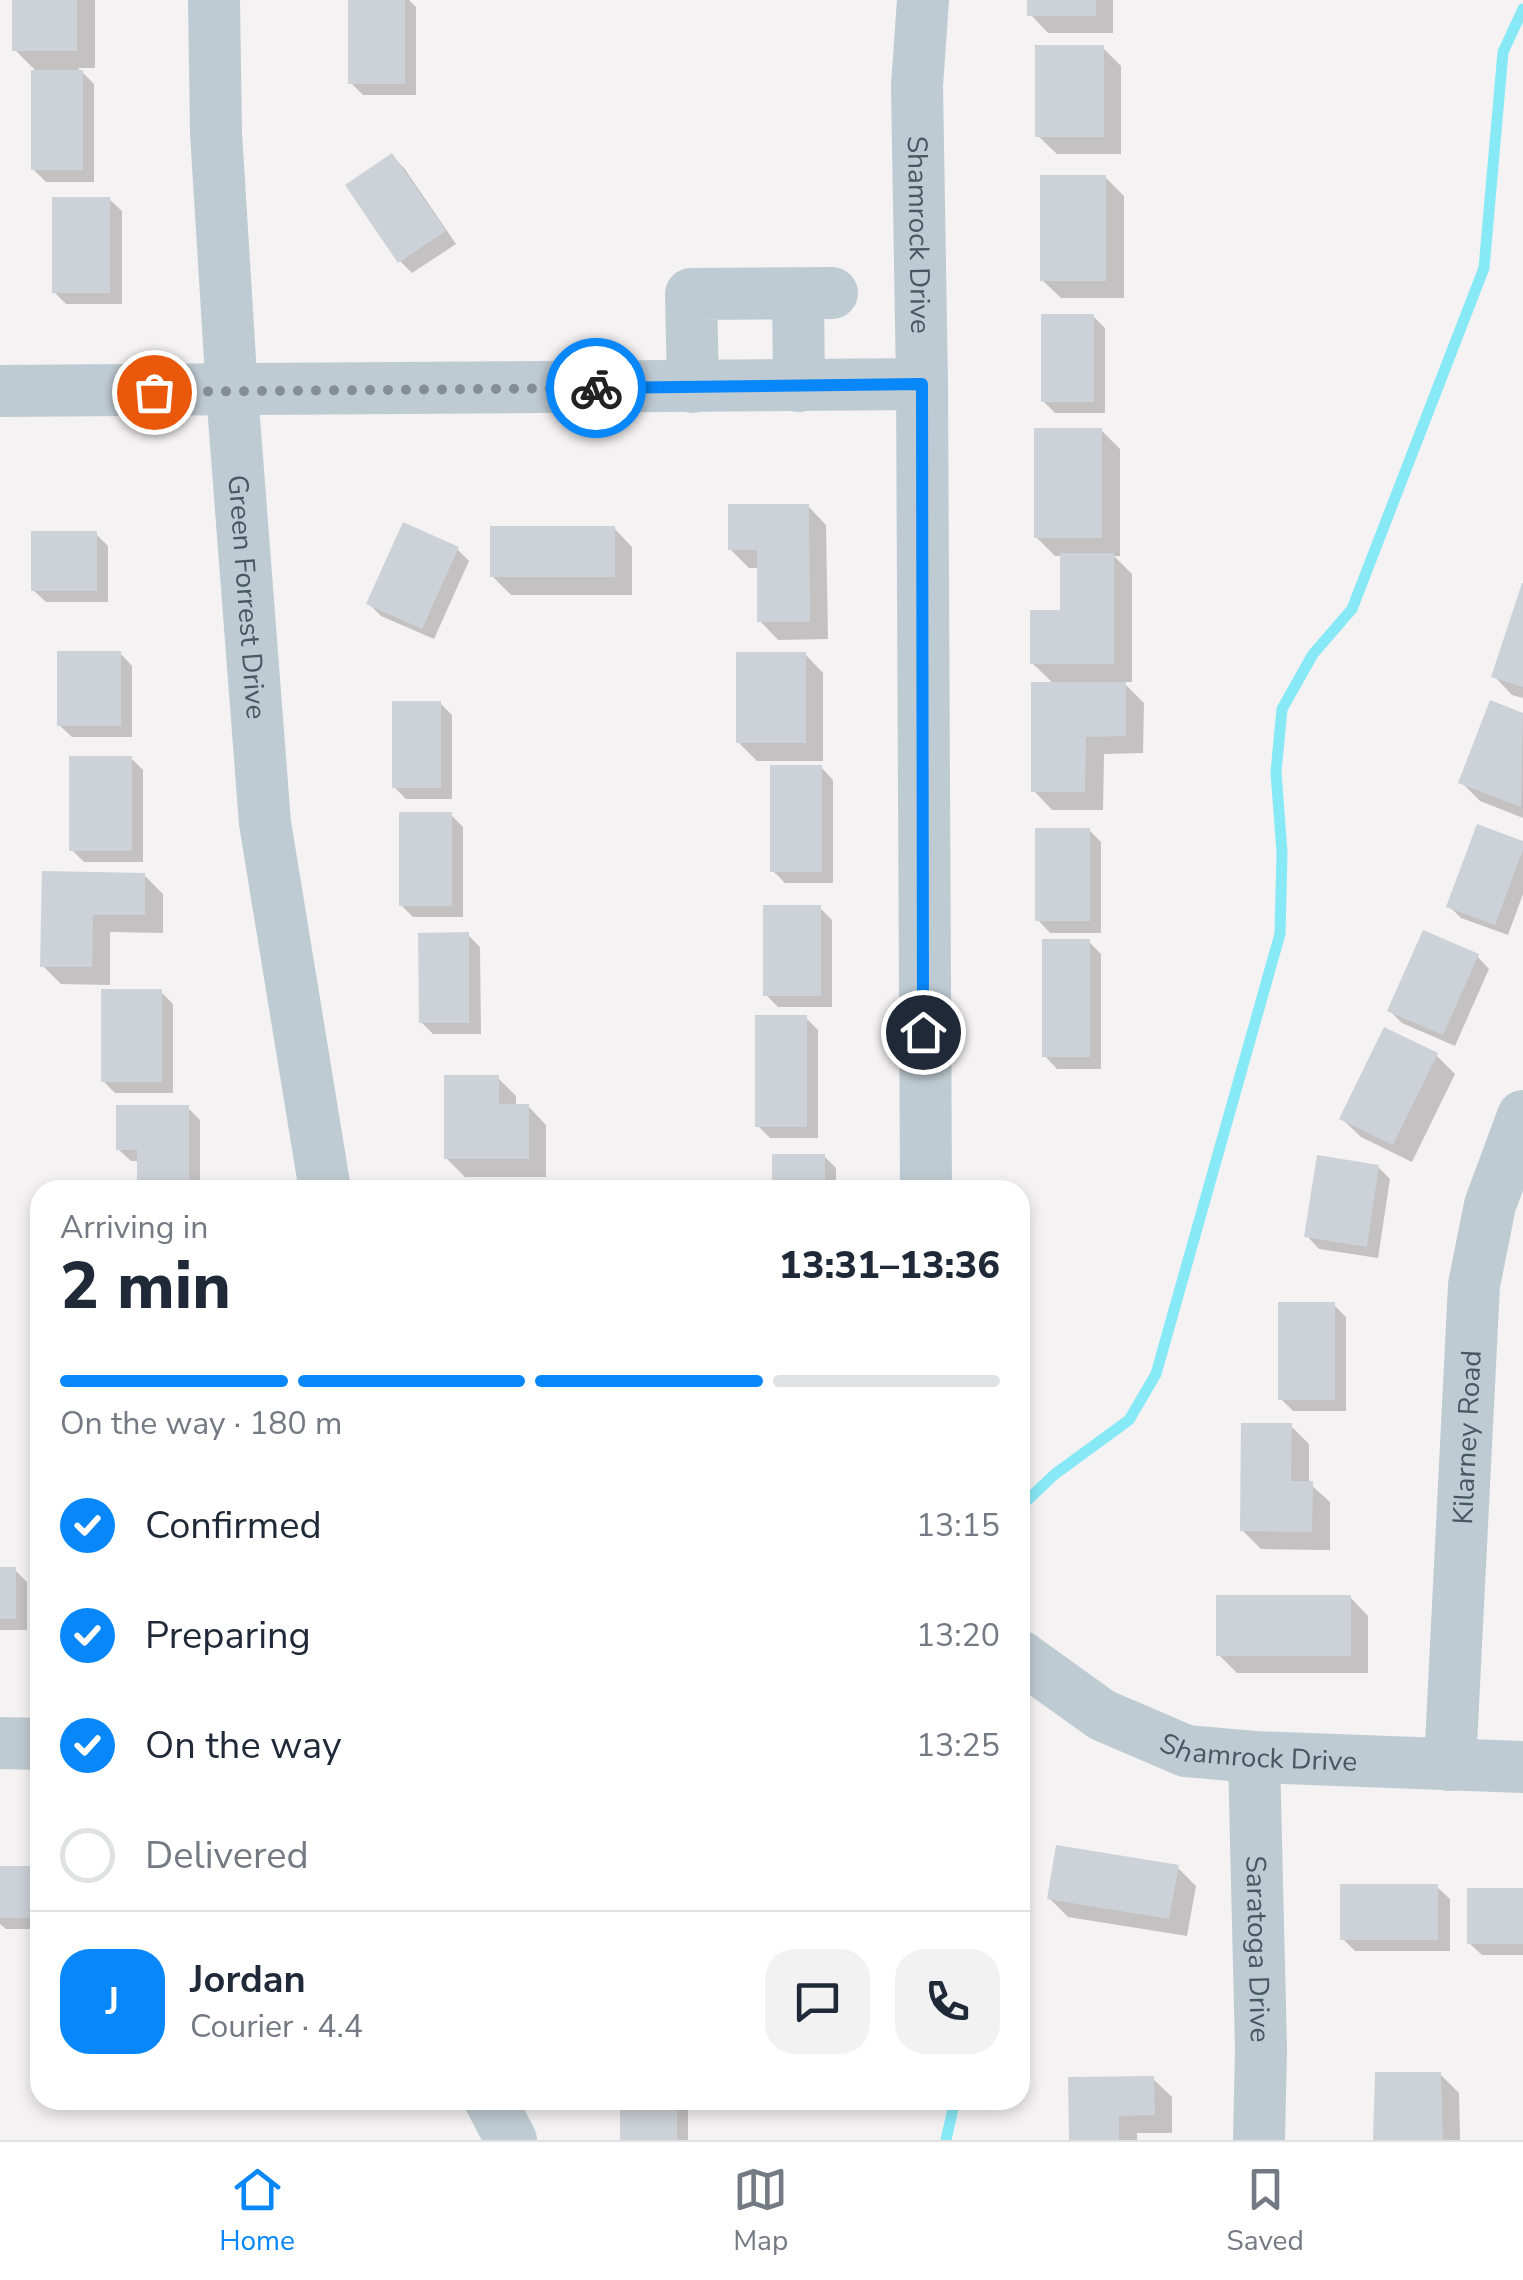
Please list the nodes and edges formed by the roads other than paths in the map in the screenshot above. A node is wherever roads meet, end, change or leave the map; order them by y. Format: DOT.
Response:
graph roads {
  1 [pos="214,0"];
  2 [pos="924,0"];
  3 [pos="922,384"];
  4 [pos="799,386"];
  5 [pos="693,387"];
  6 [pos="0,392"];
  7 [pos="232,392"];
  8 [pos="1523,1116"];
  9 [pos="323,1180"];
  10 [pos="926,1180"];
  11 [pos="1030,1663"];
  12 [pos="0,1743"];
  13 [pos="30,1744"];
  14 [pos="1254,1757"];
  15 [pos="1450,1765"];
  16 [pos="1523,1767"];
  17 [pos="495,2110"];
  18 [pos="510,2140"];
  19 [pos="1259,2140"];
  1 -- 7 [label="street, Green Forrest Drive"];
  2 -- 3 [label="street, Shamrock Drive"];
  3 -- 4 [label="street"];
  3 -- 10 [label="street, Shamrock Drive"];
  4 -- 5 [label="street"];
  4 -- 5 [label="street"];
  5 -- 7 [label="street"];
  6 -- 7 [label="street"];
  7 -- 9 [label="street, Green Forrest Drive"];
  8 -- 15 [label="street, Kilarney Road"];
  11 -- 14 [label="street, Shamrock Drive"];
  12 -- 13 [label="street"];
  14 -- 15 [label="street, Shamrock Drive"];
  14 -- 19 [label="street, Saratoga Drive"];
  15 -- 16 [label="street, Shamrock Drive"];
  17 -- 18 [label="street"];
}
